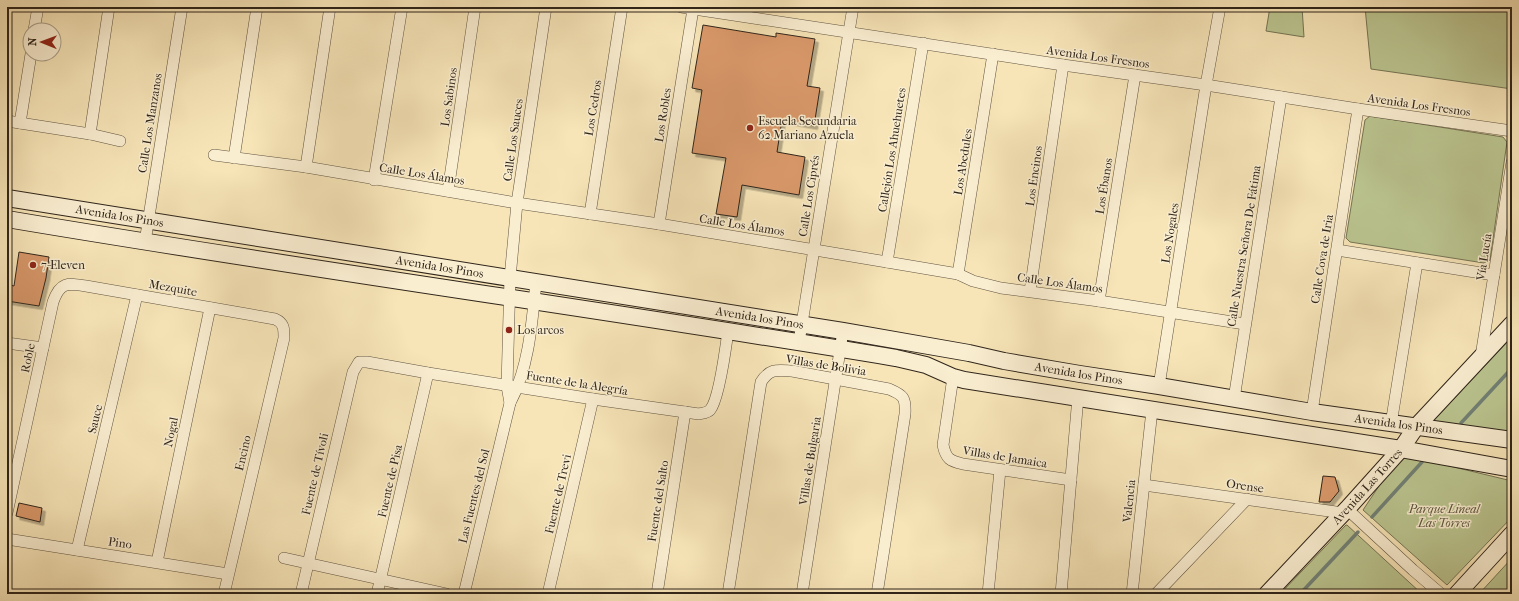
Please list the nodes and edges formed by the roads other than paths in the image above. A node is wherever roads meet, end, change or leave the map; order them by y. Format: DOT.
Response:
graph roads {
  1 [pos="38,7"];
  2 [pos="109,7"];
  3 [pos="182,7"];
  4 [pos="257,7"];
  5 [pos="330,7"];
  6 [pos="402,7"];
  7 [pos="475,7"];
  8 [pos="546,7"];
  9 [pos="622,7"];
  10 [pos="681,7"];
  11 [pos="853,7"];
  12 [pos="1220,7"];
  13 [pos="693,9"];
  14 [pos="35,22"];
  15 [pos="849,32"];
  16 [pos="923,43"];
  17 [pos="993,54"];
  18 [pos="30,62"];
  19 [pos="1063,65"];
  20 [pos="1135,75"];
  21 [pos="1206,85"];
  22 [pos="1281,97"];
  23 [pos="1358,110"];
  24 [pos="7,121"];
  25 [pos="20,123"];
  26 [pos="1512,131"];
  27 [pos="90,134"];
  28 [pos="120,141"];
  29 [pos="214,155"];
  30 [pos="234,158"];
  31 [pos="1512,162"];
  32 [pos="306,168"];
  33 [pos="374,180"];
  34 [pos="448,191"];
  35 [pos="7,198"];
  36 [pos="516,203"];
  37 [pos="590,214"];
  38 [pos="7,219"];
  39 [pos="148,221"];
  40 [pos="659,224"];
  41 [pos="145,242"];
  42 [pos="327,250"];
  43 [pos="814,250"];
  44 [pos="1337,250"];
  45 [pos="887,262"];
  46 [pos="1417,263"];
  47 [pos="324,269"];
  48 [pos="958,274"];
  49 [pos="1494,275"];
  50 [pos="510,278"];
  51 [pos="536,282"];
  52 [pos="1030,291"];
  53 [pos="137,295"];
  54 [pos="510,297"];
  55 [pos="534,300"];
  56 [pos="1099,301"];
  57 [pos="53,302"];
  58 [pos="210,308"];
  59 [pos="1171,312"];
  60 [pos="1245,324"];
  61 [pos="1512,324"];
  62 [pos="801,325"];
  63 [pos="728,331"];
  64 [pos="843,331"];
  65 [pos="284,338"];
  66 [pos="799,342"];
  67 [pos="7,343"];
  68 [pos="43,348"];
  69 [pos="841,349"];
  70 [pos="1481,356"];
  71 [pos="359,362"];
  72 [pos="428,374"];
  73 [pos="1080,374"];
  74 [pos="953,377"];
  75 [pos="836,379"];
  76 [pos="1159,386"];
  77 [pos="513,387"];
  78 [pos="1078,397"];
  79 [pos="1234,398"];
  80 [pos="593,399"];
  81 [pos="1152,410"];
  82 [pos="685,412"];
  83 [pos="1312,412"];
  84 [pos="1391,424"];
  85 [pos="1416,427"];
  86 [pos="1512,440"];
  87 [pos="1401,449"];
  88 [pos="1506,468"];
  89 [pos="1000,470"];
  90 [pos="1071,480"];
  91 [pos="1144,485"];
  92 [pos="1247,499"];
  93 [pos="1345,511"];
  94 [pos="7,513"];
  95 [pos="1512,534"];
  96 [pos="7,539"];
  97 [pos="77,550"];
  98 [pos="284,558"];
  99 [pos="157,562"];
  100 [pos="308,563"];
  101 [pos="228,574"];
  102 [pos="381,578"];
  103 [pos="224,594"];
  104 [pos="301,594"];
  105 [pos="377,594"];
  106 [pos="447,594"];
  107 [pos="464,594"];
  108 [pos="548,594"];
  109 [pos="657,594"];
  110 [pos="728,594"];
  111 [pos="802,594"];
  112 [pos="877,594"];
  113 [pos="988,594"];
  114 [pos="1061,594"];
  115 [pos="1132,594"];
  116 [pos="1156,594"];
  117 [pos="1267,594"];
  118 [pos="1441,594"];
  119 [pos="1457,594"];
  1 -- 14 [label="street"];
  2 -- 27 [label="street"];
  3 -- 39 [label="street, Calle Los Manzanos"];
  4 -- 30 [label="street"];
  5 -- 32 [label="street"];
  6 -- 33 [label="street"];
  7 -- 34 [label="street, Los Sabinos"];
  8 -- 36 [label="street, Calle Los Sauces"];
  9 -- 37 [label="street, Los Cedros"];
  10 -- 13 [label="street, Avenida Los Fresnos"];
  11 -- 15 [label="street, Calle Los Ciprés"];
  12 -- 21 [label="street, Los Nogales"];
  13 -- 15 [label="street, Avenida Los Fresnos"];
  13 -- 40 [label="street, Los Robles"];
  15 -- 16 [label="street, Avenida Los Fresnos"];
  15 -- 43 [label="street, Calle Los Ciprés"];
  16 -- 17 [label="street, Avenida Los Fresnos"];
  16 -- 45 [label="street, Callejón Los Ahuehuetes"];
  17 -- 19 [label="street, Avenida Los Fresnos"];
  17 -- 48 [label="street, Los Abedules"];
  18 -- 25 [label="street"];
  19 -- 20 [label="street, Avenida Los Fresnos"];
  19 -- 52 [label="street, Los Encinos"];
  20 -- 21 [label="street, Avenida Los Fresnos"];
  20 -- 56 [label="street, Los Ébanos"];
  21 -- 22 [label="street, Avenida Los Fresnos"];
  21 -- 59 [label="street, Los Nogales"];
  22 -- 23 [label="street, Avenida Los Fresnos"];
  22 -- 60 [label="street, Calle Nuestra Señora De Fátima"];
  23 -- 26 [label="street, Avenida Los Fresnos"];
  23 -- 44 [label="street, Calle Cova de Iria"];
  24 -- 25 [label="street"];
  25 -- 27 [label="street"];
  27 -- 28 [label="street"];
  29 -- 30 [label="street, Calle Los Álamos"];
  30 -- 32 [label="street, Calle Los Álamos"];
  31 -- 49 [label="street, Vía Lucía"];
  32 -- 33 [label="street, Calle Los Álamos"];
  33 -- 34 [label="street, Calle Los Álamos"];
  34 -- 36 [label="street, Calle Los Álamos"];
  35 -- 39 [label="street, Avenida los Pinos"];
  36 -- 37 [label="street, Calle Los Álamos"];
  36 -- 50 [label="street, Calle Los Sauces"];
  37 -- 40 [label="street, Calle Los Álamos"];
  38 -- 41 [label="street, Avenida los Pinos"];
  39 -- 41 [label="street, Calle Los Manzanos"];
  39 -- 42 [label="street, Avenida los Pinos"];
  40 -- 43 [label="street, Calle Los Álamos"];
  41 -- 47 [label="street, Avenida los Pinos"];
  42 -- 47 [label="street"];
  42 -- 50 [label="street, Avenida los Pinos"];
  43 -- 45 [label="street, Calle Los Álamos"];
  43 -- 62 [label="street, Calle Los Ciprés"];
  44 -- 46 [label="street"];
  44 -- 83 [label="street, Calle Cova de Iria"];
  45 -- 48 [label="street, Calle Los Álamos"];
  46 -- 49 [label="street"];
  46 -- 84 [label="street"];
  47 -- 54 [label="street, Avenida los Pinos"];
  48 -- 52 [label="street, Calle Los Álamos"];
  49 -- 70 [label="street, Vía Lucía"];
  50 -- 51 [label="street, Avenida los Pinos"];
  50 -- 54 [label="street, Calle Los Sauces"];
  51 -- 55 [label="street, Las Fuentes del Sol"];
  51 -- 62 [label="street, Avenida los Pinos"];
  52 -- 56 [label="street, Calle Los Álamos"];
  53 -- 57 [label="street, Mezquite"];
  53 -- 58 [label="street, Mezquite"];
  53 -- 97 [label="street, Sauce"];
  54 -- 55 [label="street, Avenida los Pinos"];
  54 -- 77 [label="street, Las Fuentes del Sol"];
  55 -- 63 [label="street, Avenida los Pinos"];
  55 -- 77 [label="street, Las Fuentes del Sol"];
  56 -- 59 [label="street, Calle Los Álamos"];
  57 -- 68 [label="street, Roble"];
  58 -- 65 [label="street, Mezquite"];
  58 -- 99 [label="street, Nogal"];
  59 -- 60 [label="street, Calle Los Álamos"];
  59 -- 76 [label="street, Los Nogales"];
  60 -- 79 [label="street, Calle Nuestra Señora De Fátima"];
  61 -- 70 [label="street, Avenida Las Torres"];
  62 -- 64 [label="street, Avenida los Pinos"];
  62 -- 66 [label="street, Calle Los Ciprés"];
  63 -- 66 [label="street, Avenida los Pinos"];
  63 -- 82 [label="street, Fuente de la Alegría"];
  64 -- 69 [label="street, Villas de Bulgaria"];
  64 -- 73 [label="street, Avenida los Pinos"];
  65 -- 101 [label="street, Encino"];
  66 -- 69 [label="street, Avenida los Pinos"];
  67 -- 68 [label="street"];
  68 -- 94 [label="street, Roble"];
  69 -- 74 [label="street, Avenida los Pinos"];
  69 -- 75 [label="street, Villas de Bulgaria"];
  70 -- 85 [label="street, Avenida Las Torres"];
  71 -- 72 [label="street, Fuente de la Alegría"];
  71 -- 100 [label="street, Fuente de Tívoli"];
  72 -- 77 [label="street, Fuente de la Alegría"];
  72 -- 102 [label="street, Fuente de Pisa"];
  73 -- 76 [label="street, Avenida los Pinos"];
  73 -- 78 [label="street"];
  74 -- 78 [label="street, Avenida los Pinos"];
  74 -- 89 [label="street, Villas de Jamaica"];
  75 -- 110 [label="street, Villas de Bolivia"];
  75 -- 111 [label="street, Villas de Bulgaria"];
  75 -- 112 [label="street, Villas de Bolivia"];
  76 -- 79 [label="street, Avenida los Pinos"];
  77 -- 80 [label="street, Fuente de la Alegría"];
  77 -- 107 [label="street, Las Fuentes del Sol"];
  78 -- 81 [label="street, Avenida los Pinos"];
  78 -- 90 [label="street"];
  79 -- 83 [label="street, Avenida los Pinos"];
  80 -- 82 [label="street, Fuente de la Alegría"];
  80 -- 108 [label="street, Fuente de Trevi"];
  81 -- 87 [label="street, Avenida los Pinos"];
  81 -- 91 [label="street, Valencia"];
  82 -- 109 [label="street, Fuente del Salto"];
  83 -- 84 [label="street, Avenida los Pinos"];
  84 -- 85 [label="street, Avenida los Pinos"];
  85 -- 86 [label="street, Avenida los Pinos"];
  85 -- 87 [label="street, Avenida Las Torres"];
  87 -- 88 [label="street, Avenida los Pinos"];
  87 -- 93 [label="street, Avenida Las Torres"];
  89 -- 90 [label="street, Villas de Jamaica"];
  89 -- 113 [label="street"];
  90 -- 114 [label="street"];
  91 -- 92 [label="street, Orense"];
  91 -- 115 [label="street, Valencia"];
  92 -- 93 [label="street, Orense"];
  92 -- 116 [label="street"];
  93 -- 117 [label="street, Avenida Las Torres"];
  93 -- 118 [label="street"];
  95 -- 119 [label="street"];
  96 -- 97 [label="street, Pino"];
  97 -- 99 [label="street, Pino"];
  98 -- 100 [label="street"];
  99 -- 101 [label="street, Pino"];
  100 -- 102 [label="street"];
  100 -- 104 [label="street, Fuente de Tívoli"];
  101 -- 103 [label="street, Encino"];
  102 -- 105 [label="street, Fuente de Pisa"];
  102 -- 106 [label="street"];
}
